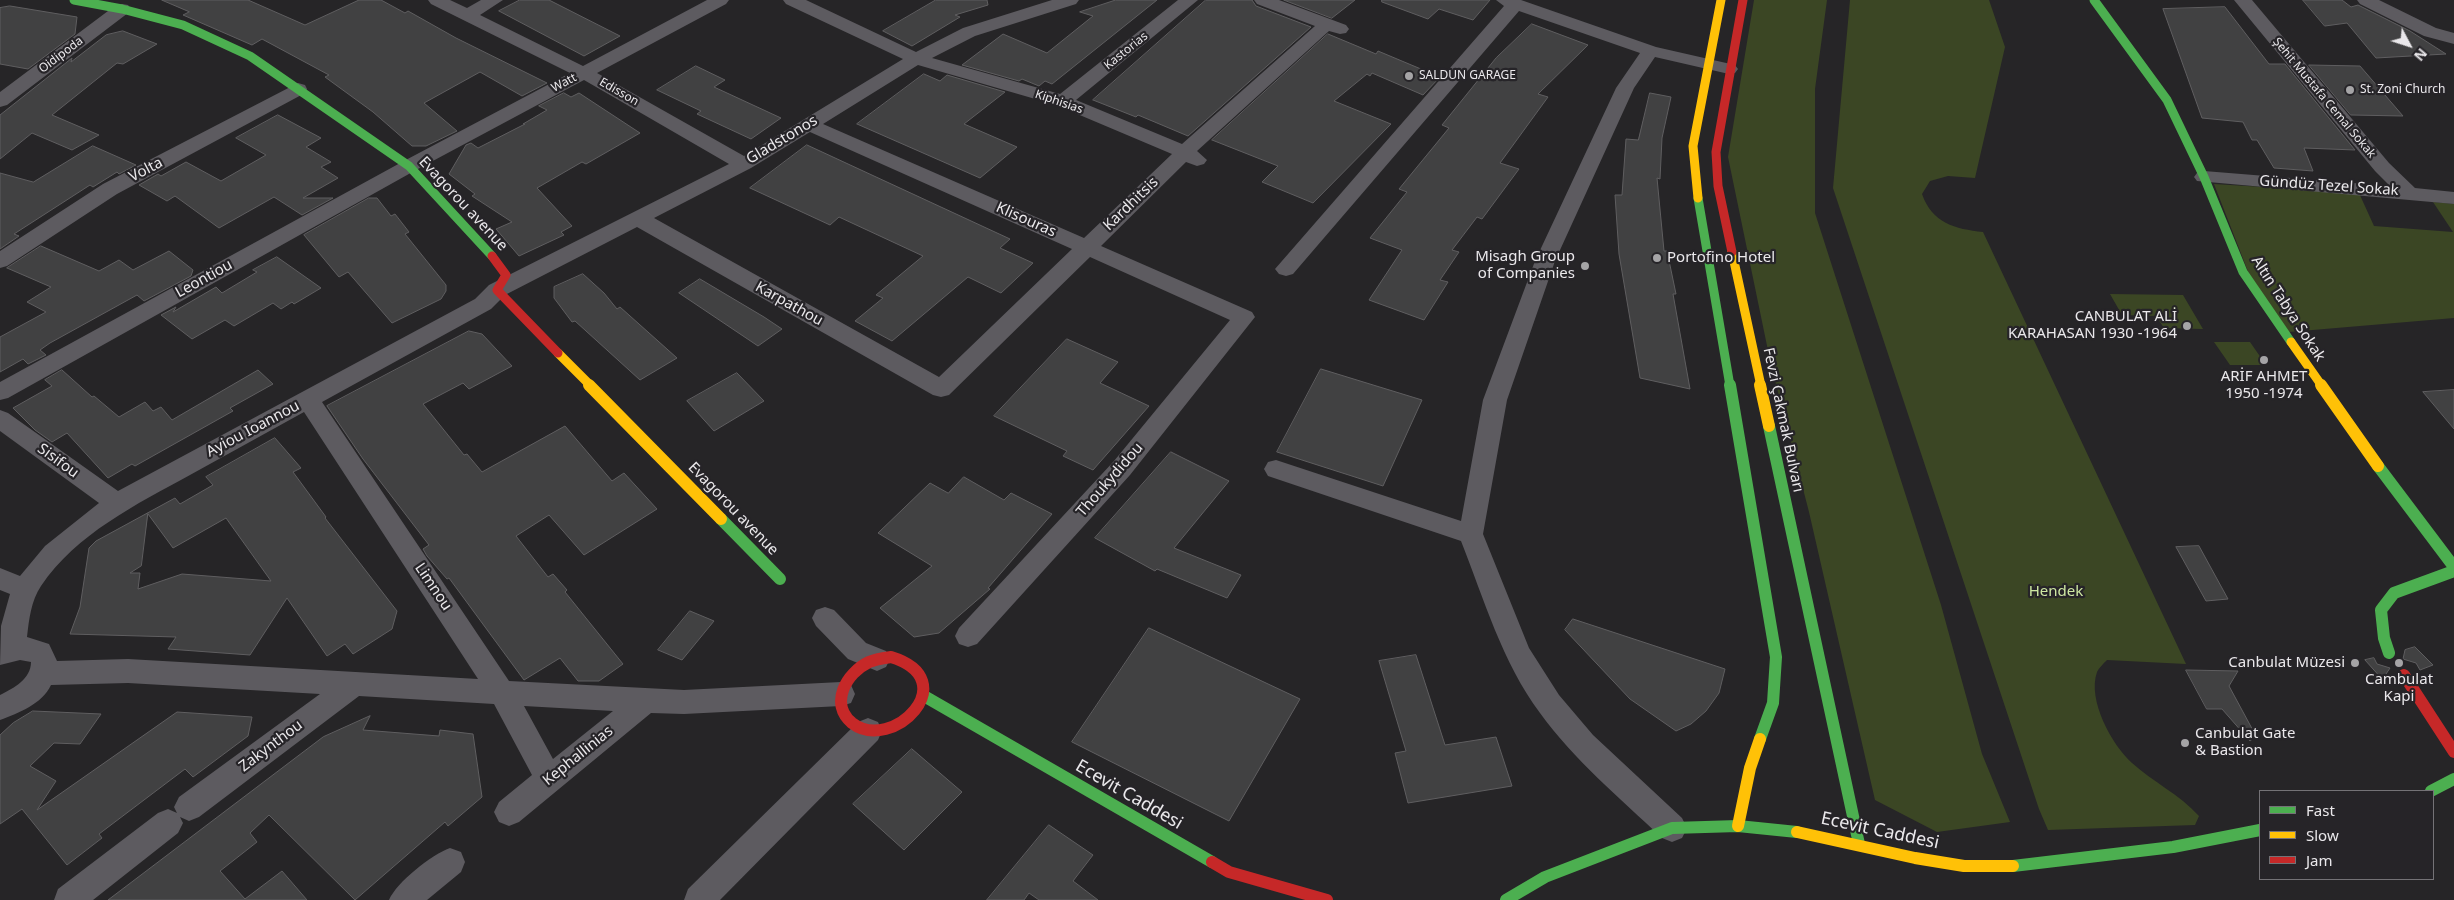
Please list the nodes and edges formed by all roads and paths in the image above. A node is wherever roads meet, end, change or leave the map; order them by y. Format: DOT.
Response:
graph roads {
  1 [pos="74,0"];
  2 [pos="437,0"];
  3 [pos="494,0"];
  4 [pos="720,0"];
  5 [pos="792,0"];
  6 [pos="1070,0"];
  7 [pos="1189,0"];
  8 [pos="1263,0"];
  9 [pos="1721,0"];
  10 [pos="1743,0"];
  11 [pos="2094,0"];
  12 [pos="2243,0"];
  13 [pos="2366,0"];
  14 [pos="1510,2"];
  15 [pos="122,9"];
  16 [pos="467,15"];
  17 [pos="2454,39"];
  18 [pos="1651,51"];
  19 [pos="916,59"];
  20 [pos="1708,63"];
  21 [pos="1730,70"];
  22 [pos="584,73"];
  23 [pos="298,89"];
  24 [pos="1063,101"];
  25 [pos="0,102"];
  26 [pos="808,124"];
  27 [pos="1191,156"];
  28 [pos="744,164"];
  29 [pos="408,166"];
  30 [pos="2204,177"];
  31 [pos="2408,193"];
  32 [pos="2454,198"];
  33 [pos="637,218"];
  34 [pos="1086,246"];
  35 [pos="0,261"];
  36 [pos="1286,269"];
  37 [pos="497,290"];
  38 [pos="1244,317"];
  39 [pos="941,389"];
  40 [pos="0,392"];
  41 [pos="308,400"];
  42 [pos="0,419"];
  43 [pos="1276,468"];
  44 [pos="117,503"];
  45 [pos="1471,534"];
  46 [pos="2454,567"];
  47 [pos="2454,571"];
  48 [pos="0,578"];
  49 [pos="780,579"];
  50 [pos="26,589"];
  51 [pos="825,618"];
  52 [pos="968,636"];
  53 [pos="6,651"];
  54 [pos="2389,653"];
  55 [pos="877,659"];
  56 [pos="43,673"];
  57 [pos="2404,675"];
  58 [pos="353,685"];
  59 [pos="502,693"];
  60 [pos="840,694"];
  61 [pos="924,696"];
  62 [pos="646,700"];
  63 [pos="0,708"];
  64 [pos="868,731"];
  65 [pos="2454,752"];
  66 [pos="2454,779"];
  67 [pos="550,780"];
  68 [pos="2432,790"];
  69 [pos="509,812"];
  70 [pos="1738,826"];
  71 [pos="1672,828"];
  72 [pos="2259,830"];
  73 [pos="1859,844"];
  74 [pos="450,862"];
  75 [pos="69,900"];
  76 [pos="404,900"];
  77 [pos="699,900"];
  78 [pos="1326,900"];
  79 [pos="1506,900"];
  1 -- 15 [label="street, Evagorou avenue"];
  2 -- 16 [label="street, Edisson"];
  3 -- 16 [label="street"];
  4 -- 22 [label="street, Watt"];
  5 -- 19 [label="street, Kiphisias"];
  6 -- 19 [label="street, Gladstonos"];
  7 -- 24 [label="street, Kastorias"];
  8 -- 27 [label="street, Kardhitsis"];
  9 -- 20 [label="street"];
  10 -- 21 [label="street, Fevzi Çakmak Bulvarı"];
  11 -- 30 [label="street, Altın Tabya Sokak"];
  12 -- 31 [label="street, Şehit Mustafa Cemal Sokak"];
  13 -- 17 [label="street"];
  14 -- 18 [label="street"];
  14 -- 36 [label="street"];
  15 -- 23 [label="street, Evagorou avenue"];
  15 -- 25 [label="street, Oidipoda"];
  16 -- 22 [label="street, Edisson"];
  18 -- 20 [label="street"];
  18 -- 45 [label="street"];
  19 -- 24 [label="street, Kiphisias"];
  19 -- 26 [label="street, Gladstonos"];
  20 -- 21 [label="street"];
  20 -- 70 [label="street"];
  21 -- 73 [label="street, Fevzi Çakmak Bulvarı"];
  22 -- 28 [label="street, Edisson"];
  22 -- 29 [label="street, Watt"];
  23 -- 29 [label="street, Evagorou avenue"];
  23 -- 35 [label="street, Volta"];
  24 -- 27 [label="street, Kiphisias"];
  26 -- 28 [label="street, Gladstonos"];
  26 -- 34 [label="street, Klisouras"];
  27 -- 34 [label="street, Kardhitsis"];
  28 -- 33 [label="street, Gladstonos"];
  29 -- 37 [label="street, Evagorou avenue"];
  29 -- 40 [label="street, Leontiou"];
  30 -- 31 [label="street, Gündüz Tezel Sokak"];
  30 -- 46 [label="street, Altın Tabya Sokak"];
  31 -- 32 [label="street, Gündüz Tezel Sokak"];
  33 -- 37 [label="street, Gladstonos"];
  33 -- 39 [label="street, Karpathou"];
  34 -- 38 [label="street, Klisouras"];
  34 -- 39 [label="street, Kardhitsis"];
  37 -- 41 [label="street, Ayiou Ioannou"];
  37 -- 49 [label="street, Evagorou avenue"];
  38 -- 52 [label="street, Thoukydidou"];
  41 -- 44 [label="street, Ayiou Ioannou"];
  41 -- 59 [label="street, Limnou"];
  42 -- 44 [label="street, Sisifou"];
  43 -- 45 [label="street"];
  44 -- 50 [label="street, Ayiou Ioannou"];
  45 -- 71 [label="street"];
  47 -- 54 [label="street"];
  48 -- 50 [label="street"];
  50 -- 53 [label="street, Ayiou Ioannou"];
  51 -- 55 [label="street"];
  53 -- 56 [label="street"];
  55 -- 60 [label="street"];
  55 -- 61 [label="street"];
  56 -- 58 [label="street"];
  56 -- 63 [label="street"];
  57 -- 65 [label="street"];
  58 -- 59 [label="street"];
  58 -- 75 [label="street, Zakynthou"];
  59 -- 62 [label="street"];
  59 -- 67 [label="street, Limnou"];
  60 -- 62 [label="street"];
  60 -- 64 [label="street"];
  61 -- 64 [label="street"];
  61 -- 78 [label="street, Ecevit Caddesi"];
  62 -- 67 [label="street, Kephallinias"];
  64 -- 77 [label="street"];
  66 -- 68 [label="street"];
  67 -- 69 [label="street, Kephallinias"];
  70 -- 71 [label="street, Ecevit Caddesi"];
  70 -- 73 [label="street, Ecevit Caddesi"];
  71 -- 79 [label="street, Ecevit Caddesi"];
  72 -- 73 [label="street, Ecevit Caddesi"];
  74 -- 76 [label="street"];
}
